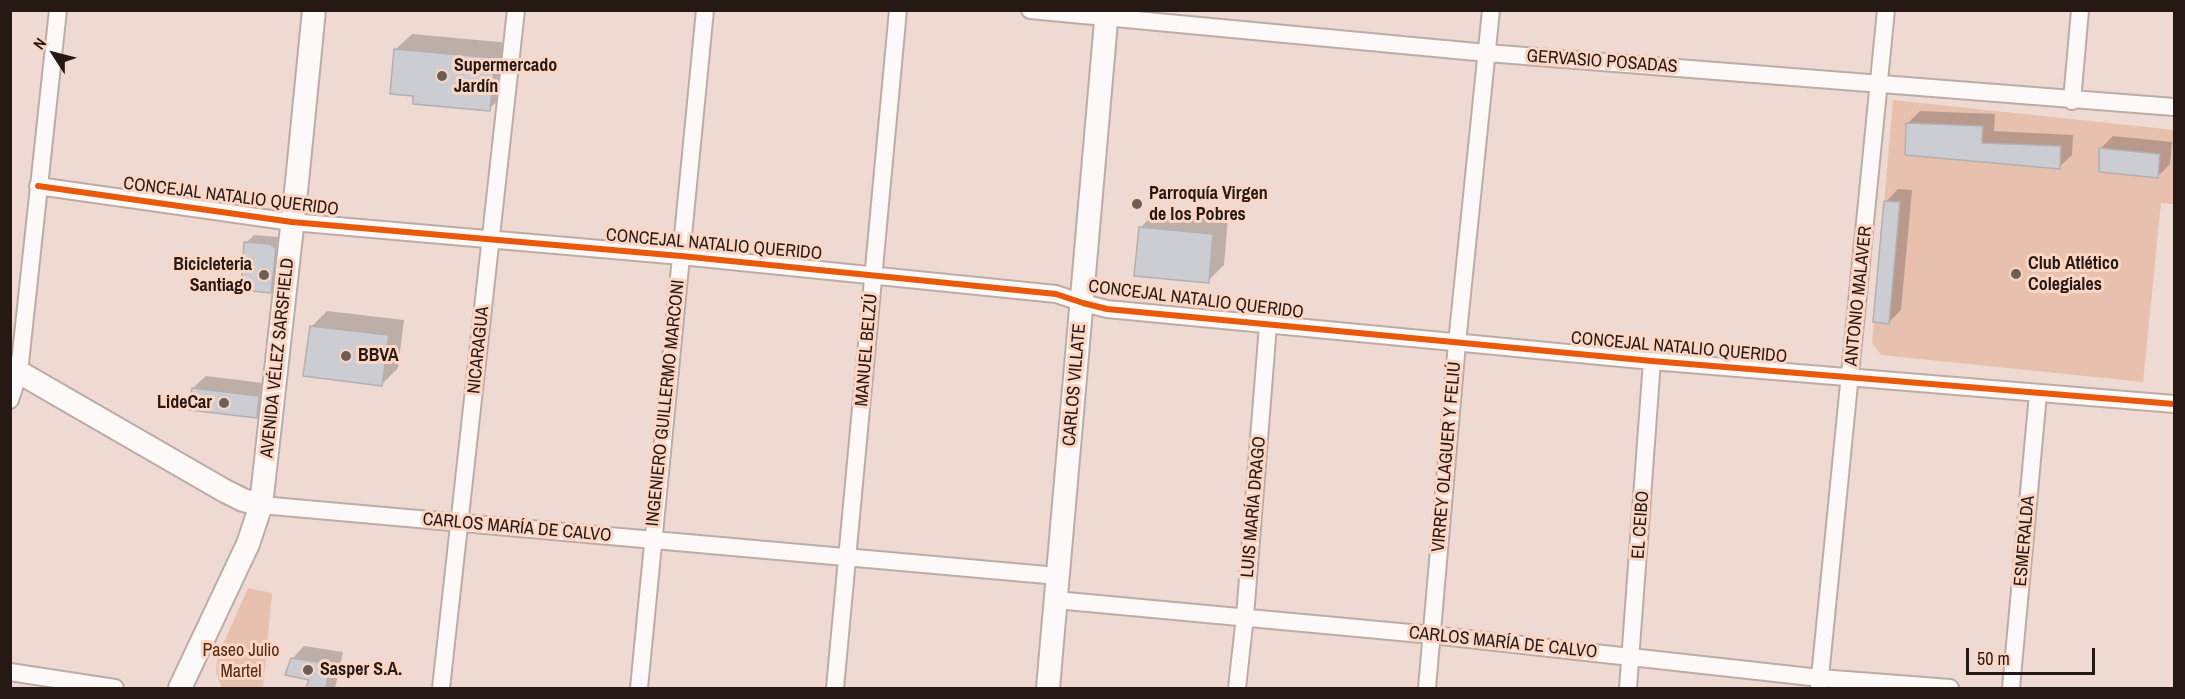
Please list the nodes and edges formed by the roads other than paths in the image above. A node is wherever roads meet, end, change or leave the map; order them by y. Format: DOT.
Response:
graph roads {
  1 [pos="58,10"];
  2 [pos="314,10"];
  3 [pos="516,10"];
  4 [pos="705,10"];
  5 [pos="898,10"];
  6 [pos="1030,10"];
  7 [pos="1491,10"];
  8 [pos="1886,10"];
  9 [pos="2080,10"];
  10 [pos="1107,14"];
  11 [pos="1487,53"];
  12 [pos="1879,83"];
  13 [pos="2072,100"];
  14 [pos="2175,107"];
  15 [pos="38,186"];
  16 [pos="292,222"];
  17 [pos="491,240"];
  18 [pos="681,256"];
  19 [pos="874,275"];
  20 [pos="1083,303"];
  21 [pos="1268,325"];
  22 [pos="1457,343"];
  23 [pos="1652,361"];
  24 [pos="15,370"];
  25 [pos="1851,377"];
  26 [pos="2038,394"];
  27 [pos="10,400"];
  28 [pos="2175,404"];
  29 [pos="261,505"];
  30 [pos="460,523"];
  31 [pos="653,539"];
  32 [pos="848,558"];
  33 [pos="1058,576"];
  34 [pos="1056,600"];
  35 [pos="1245,616"];
  36 [pos="1431,635"];
  37 [pos="1632,657"];
  38 [pos="10,672"];
  39 [pos="1819,683"];
  40 [pos="115,688"];
  41 [pos="180,688"];
  42 [pos="441,688"];
  43 [pos="639,688"];
  44 [pos="835,688"];
  45 [pos="1048,688"];
  46 [pos="1237,688"];
  47 [pos="1427,688"];
  48 [pos="1628,688"];
  49 [pos="1950,688"];
  50 [pos="2011,688"];
  1 -- 15 [label="street"];
  2 -- 16 [label="street, AVENIDA VÉLEZ SARSFIELD"];
  3 -- 17 [label="street, NICARAGUA"];
  4 -- 18 [label="street, INGENIERO GUILLERMO MARCONI"];
  5 -- 19 [label="street, MANUEL BELZÚ"];
  6 -- 10 [label="street, GERVASIO POSADAS"];
  7 -- 11 [label="street, VIRREY OLAGUER Y FELIÚ"];
  8 -- 12 [label="street, ANTONIO MALAVER"];
  9 -- 13 [label="street"];
  10 -- 11 [label="street, GERVASIO POSADAS"];
  10 -- 20 [label="street, CARLOS VILLATE"];
  11 -- 12 [label="street, GERVASIO POSADAS"];
  11 -- 22 [label="street, VIRREY OLAGUER Y FELIÚ"];
  12 -- 13 [label="street, GERVASIO POSADAS"];
  12 -- 25 [label="street, ANTONIO MALAVER"];
  13 -- 14 [label="street, GERVASIO POSADAS"];
  15 -- 16 [label="street, CONCEJAL NATALIO QUERIDO"];
  15 -- 24 [label="street"];
  16 -- 17 [label="street, CONCEJAL NATALIO QUERIDO"];
  16 -- 29 [label="street, AVENIDA VÉLEZ SARSFIELD"];
  17 -- 18 [label="street, CONCEJAL NATALIO QUERIDO"];
  17 -- 30 [label="street, NICARAGUA"];
  18 -- 19 [label="street, CONCEJAL NATALIO QUERIDO"];
  18 -- 31 [label="street, INGENIERO GUILLERMO MARCONI"];
  19 -- 20 [label="street, CONCEJAL NATALIO QUERIDO"];
  19 -- 32 [label="street, MANUEL BELZÚ"];
  20 -- 21 [label="street, CONCEJAL NATALIO QUERIDO"];
  20 -- 33 [label="street, CARLOS VILLATE"];
  21 -- 22 [label="street, CONCEJAL NATALIO QUERIDO"];
  21 -- 35 [label="street, LUIS MARÍA DRAGO"];
  22 -- 23 [label="street, CONCEJAL NATALIO QUERIDO"];
  22 -- 36 [label="street, VIRREY OLAGUER Y FELIÚ"];
  23 -- 25 [label="street, CONCEJAL NATALIO QUERIDO"];
  23 -- 37 [label="street, EL CEIBO"];
  24 -- 27 [label="street"];
  24 -- 29 [label="street, CARLOS MARÍA DE CALVO"];
  25 -- 26 [label="street, CONCEJAL NATALIO QUERIDO"];
  25 -- 39 [label="street, ANTONIO MALAVER"];
  26 -- 28 [label="street, CONCEJAL NATALIO QUERIDO"];
  26 -- 50 [label="street, ESMERALDA"];
  29 -- 30 [label="street, CARLOS MARÍA DE CALVO"];
  29 -- 41 [label="street, AVENIDA VÉLEZ SARSFIELD"];
  30 -- 31 [label="street, CARLOS MARÍA DE CALVO"];
  30 -- 42 [label="street, NICARAGUA"];
  31 -- 32 [label="street, CARLOS MARÍA DE CALVO"];
  31 -- 43 [label="street, INGENIERO GUILLERMO MARCONI"];
  32 -- 33 [label="street, CARLOS MARÍA DE CALVO"];
  32 -- 44 [label="street, MANUEL BELZÚ"];
  33 -- 34 [label="street, CARLOS VILLATE"];
  34 -- 35 [label="street, CARLOS MARÍA DE CALVO"];
  34 -- 45 [label="street, CARLOS VILLATE"];
  35 -- 36 [label="street, CARLOS MARÍA DE CALVO"];
  35 -- 46 [label="street, LUIS MARÍA DRAGO"];
  36 -- 37 [label="street, CARLOS MARÍA DE CALVO"];
  36 -- 47 [label="street, VIRREY OLAGUER Y FELIÚ"];
  37 -- 39 [label="street, CARLOS MARÍA DE CALVO"];
  37 -- 48 [label="street, EL CEIBO"];
  38 -- 40 [label="street"];
  39 -- 49 [label="street, CARLOS MARÍA DE CALVO"];
}
